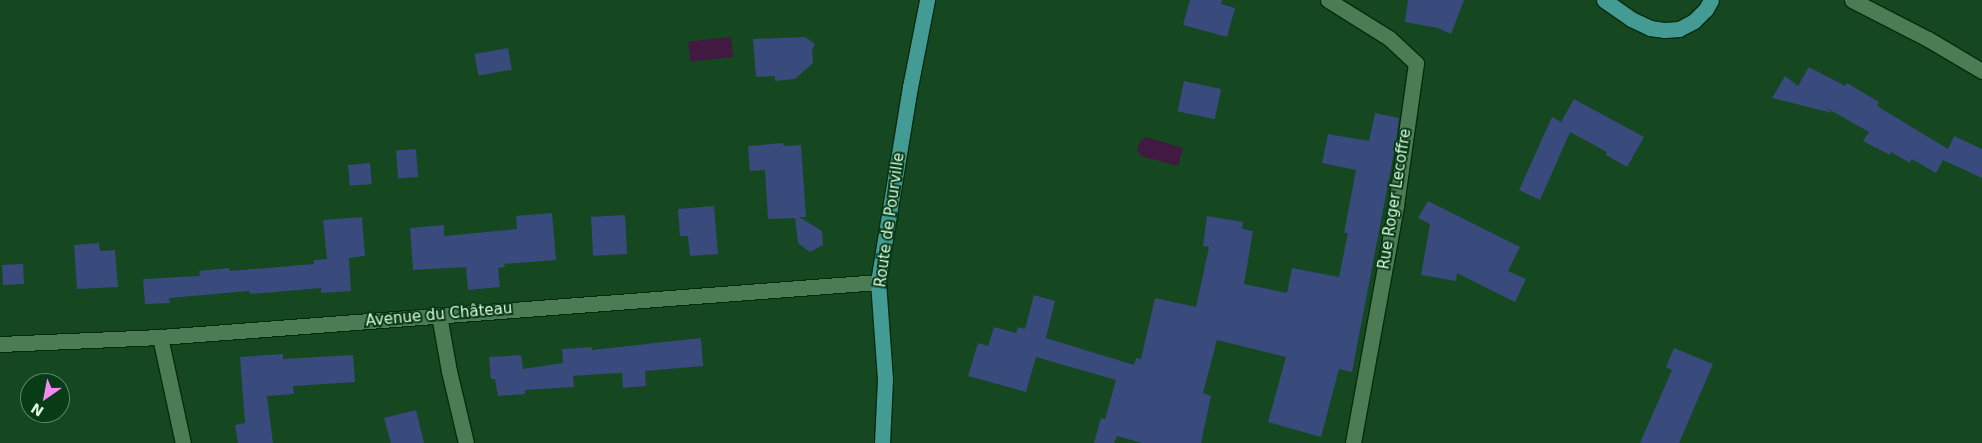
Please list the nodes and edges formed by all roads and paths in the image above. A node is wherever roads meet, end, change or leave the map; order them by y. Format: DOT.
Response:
graph roads {
  1 [pos="927,0"];
  2 [pos="1328,0"];
  3 [pos="1604,0"];
  4 [pos="1711,0"];
  5 [pos="1852,0"];
  6 [pos="1982,71"];
  7 [pos="878,282"];
  8 [pos="439,315"];
  9 [pos="160,337"];
  10 [pos="0,344"];
  11 [pos="183,443"];
  12 [pos="466,443"];
  13 [pos="882,443"];
  14 [pos="1353,443"];
  1 -- 7 [label="main road, Route de Pourville"];
  2 -- 14 [label="street, Rue Roger Lecoffre"];
  3 -- 4 [label="main road"];
  5 -- 6 [label="street"];
  7 -- 8 [label="street, Avenue du Château"];
  7 -- 13 [label="main road, Route de Pourville"];
  8 -- 9 [label="street, Avenue du Château"];
  8 -- 12 [label="street"];
  9 -- 10 [label="street, Avenue du Château"];
  9 -- 11 [label="street"];
}
